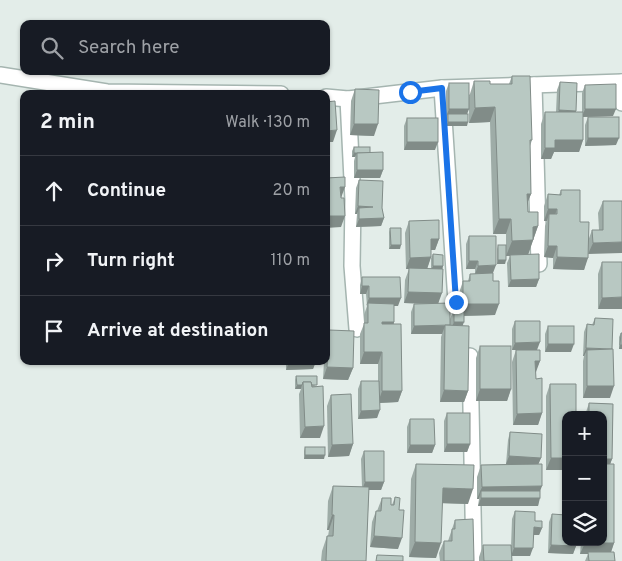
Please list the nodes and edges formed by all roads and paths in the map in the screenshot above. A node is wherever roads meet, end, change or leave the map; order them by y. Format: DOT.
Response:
graph roads {
  1 [pos="0,75"];
  2 [pos="622,82"];
  3 [pos="534,85"];
  4 [pos="442,88"];
  5 [pos="94,90"];
  6 [pos="330,98"];
  7 [pos="348,99"];
  8 [pos="622,103"];
  9 [pos="539,264"];
  10 [pos="456,302"];
  11 [pos="357,329"];
  12 [pos="470,356"];
  13 [pos="474,561"];
  1 -- 5 [label="street"];
  2 -- 3 [label="street"];
  2 -- 8 [label="street"];
  3 -- 4 [label="street"];
  3 -- 9 [label="street"];
  4 -- 7 [label="street"];
  4 -- 10 [label="street"];
  6 -- 7 [label="street"];
  7 -- 11 [label="street"];
  12 -- 13 [label="street"];
}
